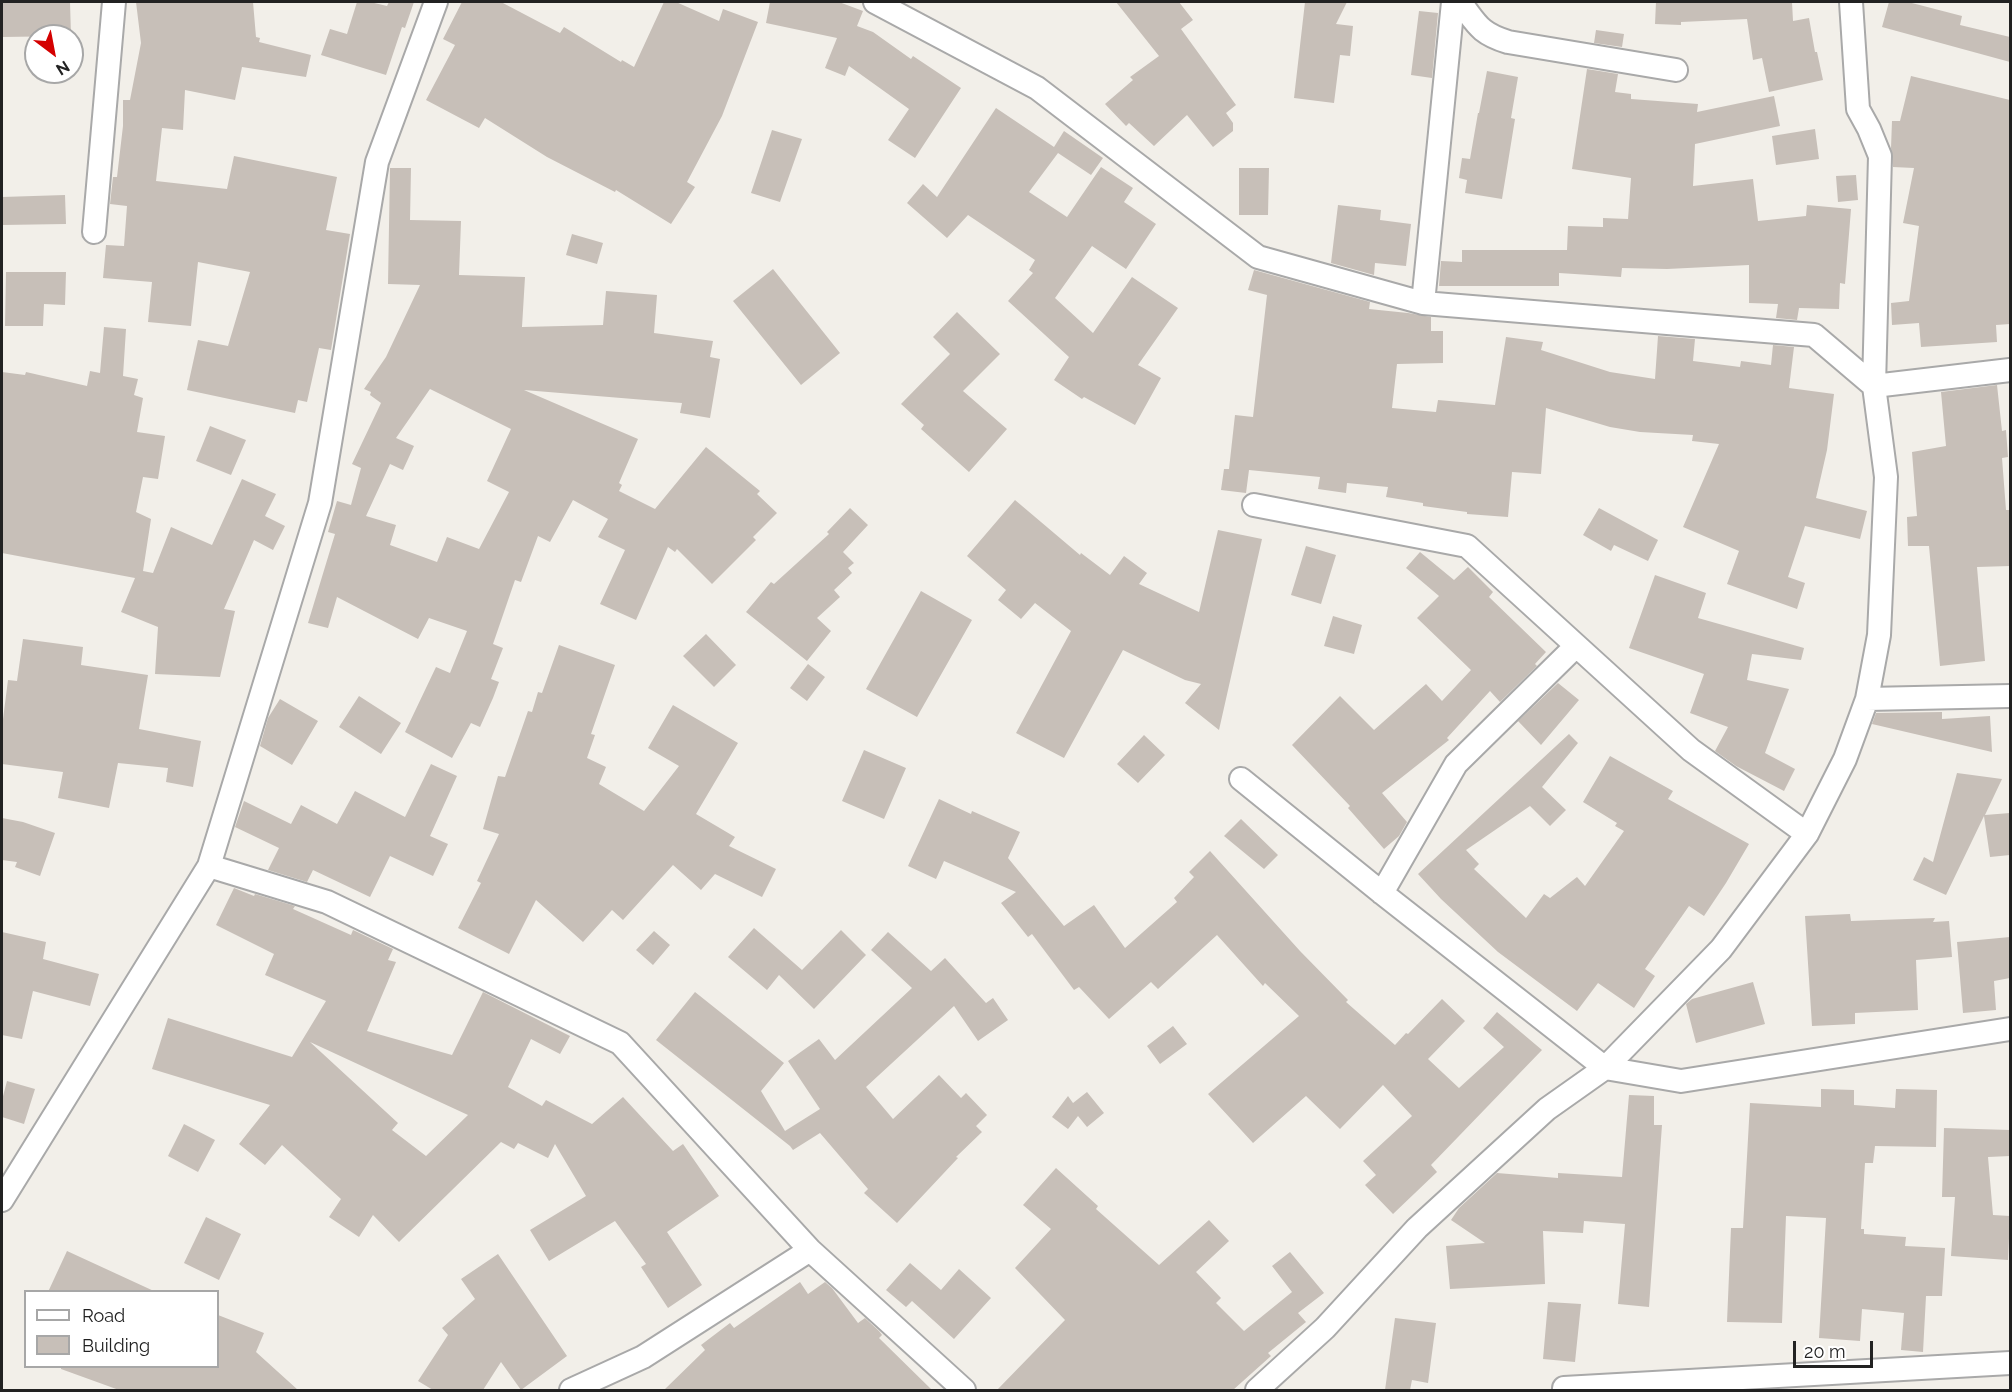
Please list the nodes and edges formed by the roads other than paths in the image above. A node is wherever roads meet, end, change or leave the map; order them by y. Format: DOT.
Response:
graph roads {
  1 [pos="114,2"];
  2 [pos="436,2"];
  3 [pos="875,2"];
  4 [pos="1453,2"];
  5 [pos="1460,2"];
  6 [pos="1851,2"];
  7 [pos="1676,70"];
  8 [pos="94,232"];
  9 [pos="1423,303"];
  10 [pos="2010,370"];
  11 [pos="1874,386"];
  12 [pos="1254,505"];
  13 [pos="1576,646"];
  14 [pos="2010,696"];
  15 [pos="1867,699"];
  16 [pos="1241,779"];
  17 [pos="1807,834"];
  18 [pos="209,866"];
  19 [pos="1382,894"];
  20 [pos="2010,1029"];
  21 [pos="1605,1068"];
  22 [pos="2,1200"];
  23 [pos="810,1250"];
  24 [pos="2010,1363"];
  25 [pos="1564,1388"];
  26 [pos="571,1390"];
  27 [pos="964,1390"];
  28 [pos="1257,1390"];
  1 -- 8 [label="street"];
  2 -- 18 [label="street"];
  3 -- 9 [label="street"];
  4 -- 9 [label="street"];
  5 -- 7 [label="street"];
  6 -- 11 [label="street"];
  9 -- 11 [label="street"];
  10 -- 11 [label="street"];
  11 -- 15 [label="street"];
  12 -- 13 [label="street"];
  13 -- 17 [label="street"];
  13 -- 19 [label="street"];
  14 -- 15 [label="street"];
  15 -- 17 [label="street"];
  16 -- 19 [label="street"];
  17 -- 21 [label="street"];
  18 -- 22 [label="street"];
  18 -- 23 [label="street"];
  19 -- 21 [label="street"];
  20 -- 21 [label="street"];
  21 -- 28 [label="street"];
  23 -- 26 [label="street"];
  23 -- 27 [label="street"];
  24 -- 25 [label="street"];
}
